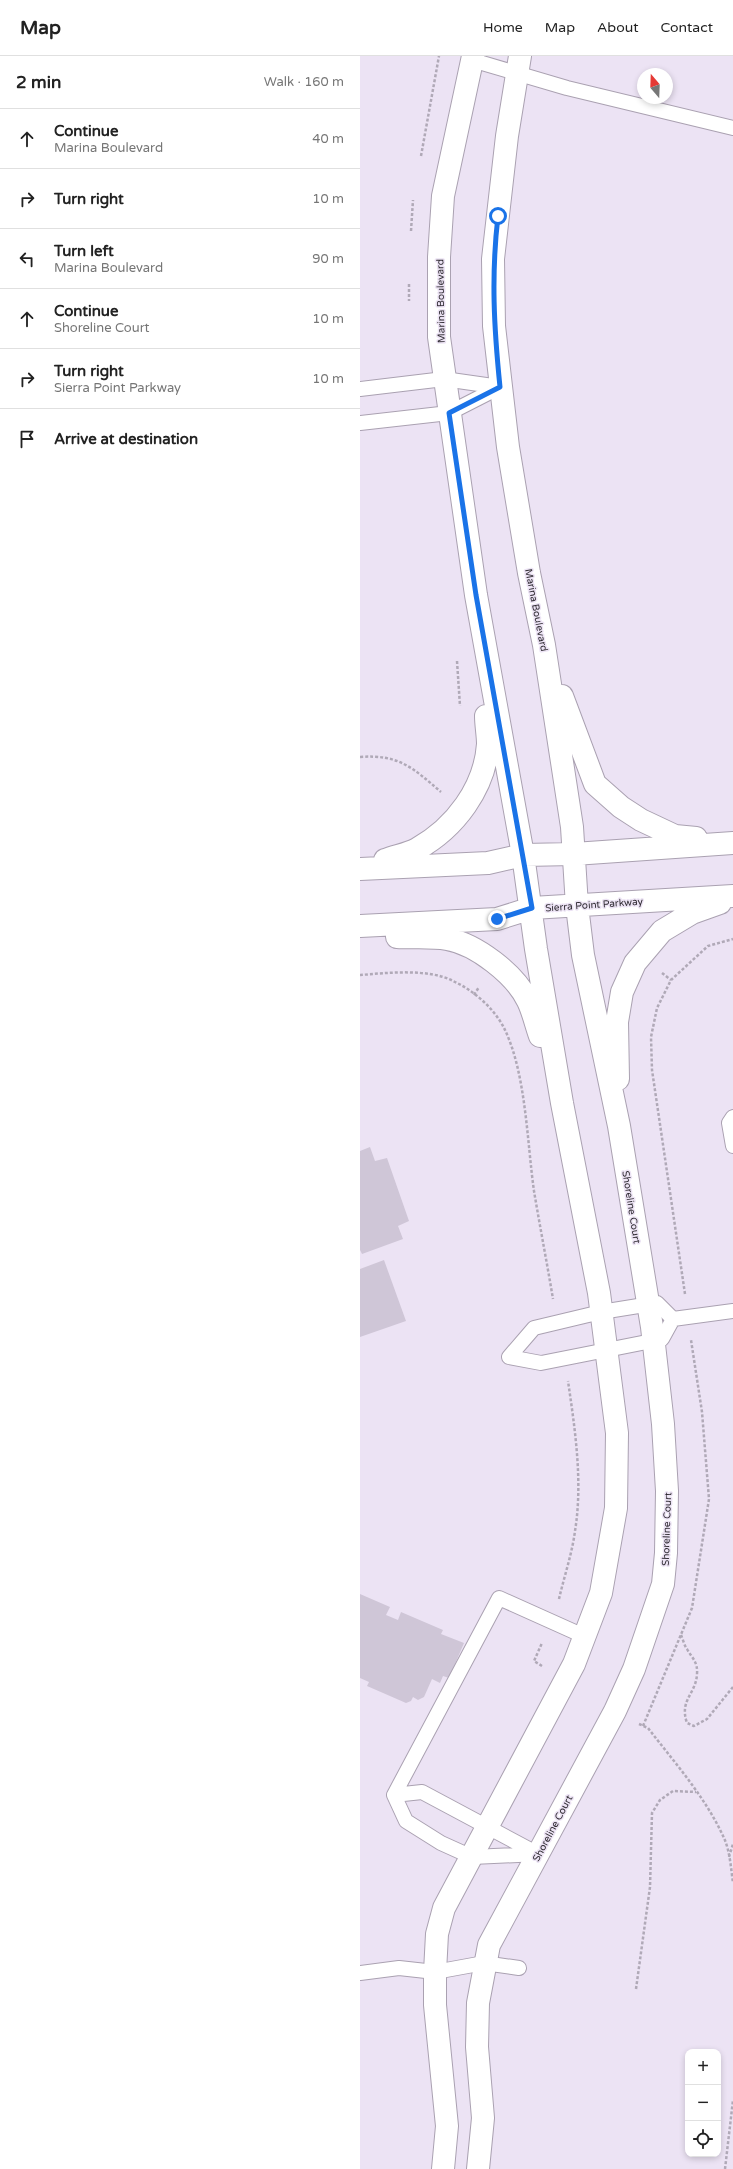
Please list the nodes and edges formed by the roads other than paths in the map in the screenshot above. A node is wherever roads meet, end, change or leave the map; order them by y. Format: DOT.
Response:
graph roads {
  1 [pos="472,58"];
  2 [pos="518,64"];
  3 [pos="733,128"];
  4 [pos="444,379"];
  5 [pos="500,387"];
  6 [pos="360,389"];
  7 [pos="449,413"];
  8 [pos="360,423"];
  9 [pos="476,595"];
  10 [pos="544,644"];
  11 [pos="733,840"];
  12 [pos="733,843"];
  13 [pos="574,854"];
  14 [pos="523,855"];
  15 [pos="360,868"];
  16 [pos="733,897"];
  17 [pos="577,906"];
  18 [pos="532,908"];
  19 [pos="360,926"];
  20 [pos="360,936"];
  21 [pos="562,1103"];
  22 [pos="733,1117"];
  23 [pos="619,1126"];
  24 [pos="733,1146"];
  25 [pos="648,1304"];
  26 [pos="733,1311"];
  27 [pos="601,1312"];
  28 [pos="673,1319"];
  29 [pos="653,1341"];
  30 [pos="607,1351"];
  31 [pos="586,1637"];
  32 [pos="394,1795"];
  33 [pos="489,1826"];
  34 [pos="539,1854"];
  35 [pos="472,1857"];
  36 [pos="484,1964"];
  37 [pos="519,1968"];
  38 [pos="434,1972"];
  39 [pos="360,1973"];
  40 [pos="443,2169"];
  41 [pos="478,2169"];
  1 -- 2 [label="lane"];
  1 -- 4 [label="street, Marina Boulevard"];
  2 -- 3 [label="lane"];
  2 -- 5 [label="street, Marina Boulevard"];
  4 -- 5 [label="lane"];
  4 -- 6 [label="lane"];
  4 -- 7 [label="street, Marina Boulevard"];
  5 -- 7 [label="lane"];
  5 -- 10 [label="street, Marina Boulevard"];
  7 -- 8 [label="lane"];
  7 -- 9 [label="street, Marina Boulevard"];
  9 -- 14 [label="street, Marina Boulevard"];
  9 -- 15 [label="street"];
  10 -- 11 [label="street"];
  10 -- 13 [label="street, Marina Boulevard"];
  12 -- 13 [label="street"];
  13 -- 14 [label="street"];
  13 -- 17 [label="street, Shoreline Court"];
  14 -- 15 [label="street"];
  14 -- 18 [label="street"];
  16 -- 17 [label="street, Sierra Point Parkway"];
  16 -- 23 [label="street"];
  17 -- 18 [label="street, Sierra Point Parkway"];
  17 -- 23 [label="street, Shoreline Court"];
  18 -- 19 [label="street, Sierra Point Parkway"];
  18 -- 21 [label="street"];
  20 -- 21 [label="street"];
  21 -- 27 [label="street"];
  22 -- 24 [label="lane"];
  23 -- 25 [label="street, Shoreline Court"];
  25 -- 27 [label="lane"];
  25 -- 28 [label="lane"];
  25 -- 29 [label="street, Shoreline Court"];
  26 -- 28 [label="lane"];
  27 -- 30 [label="street"];
  27 -- 30 [label="lane"];
  28 -- 29 [label="lane"];
  29 -- 30 [label="lane"];
  29 -- 34 [label="street, Shoreline Court"];
  30 -- 31 [label="street"];
  31 -- 32 [label="lane"];
  31 -- 33 [label="street"];
  32 -- 33 [label="lane"];
  32 -- 35 [label="lane"];
  33 -- 34 [label="lane"];
  33 -- 35 [label="street"];
  34 -- 35 [label="lane"];
  34 -- 36 [label="street, Shoreline Court"];
  35 -- 38 [label="street"];
  36 -- 37 [label="lane"];
  36 -- 38 [label="lane"];
  36 -- 41 [label="street, Shoreline Court"];
  38 -- 39 [label="lane"];
  38 -- 40 [label="street"];
}
